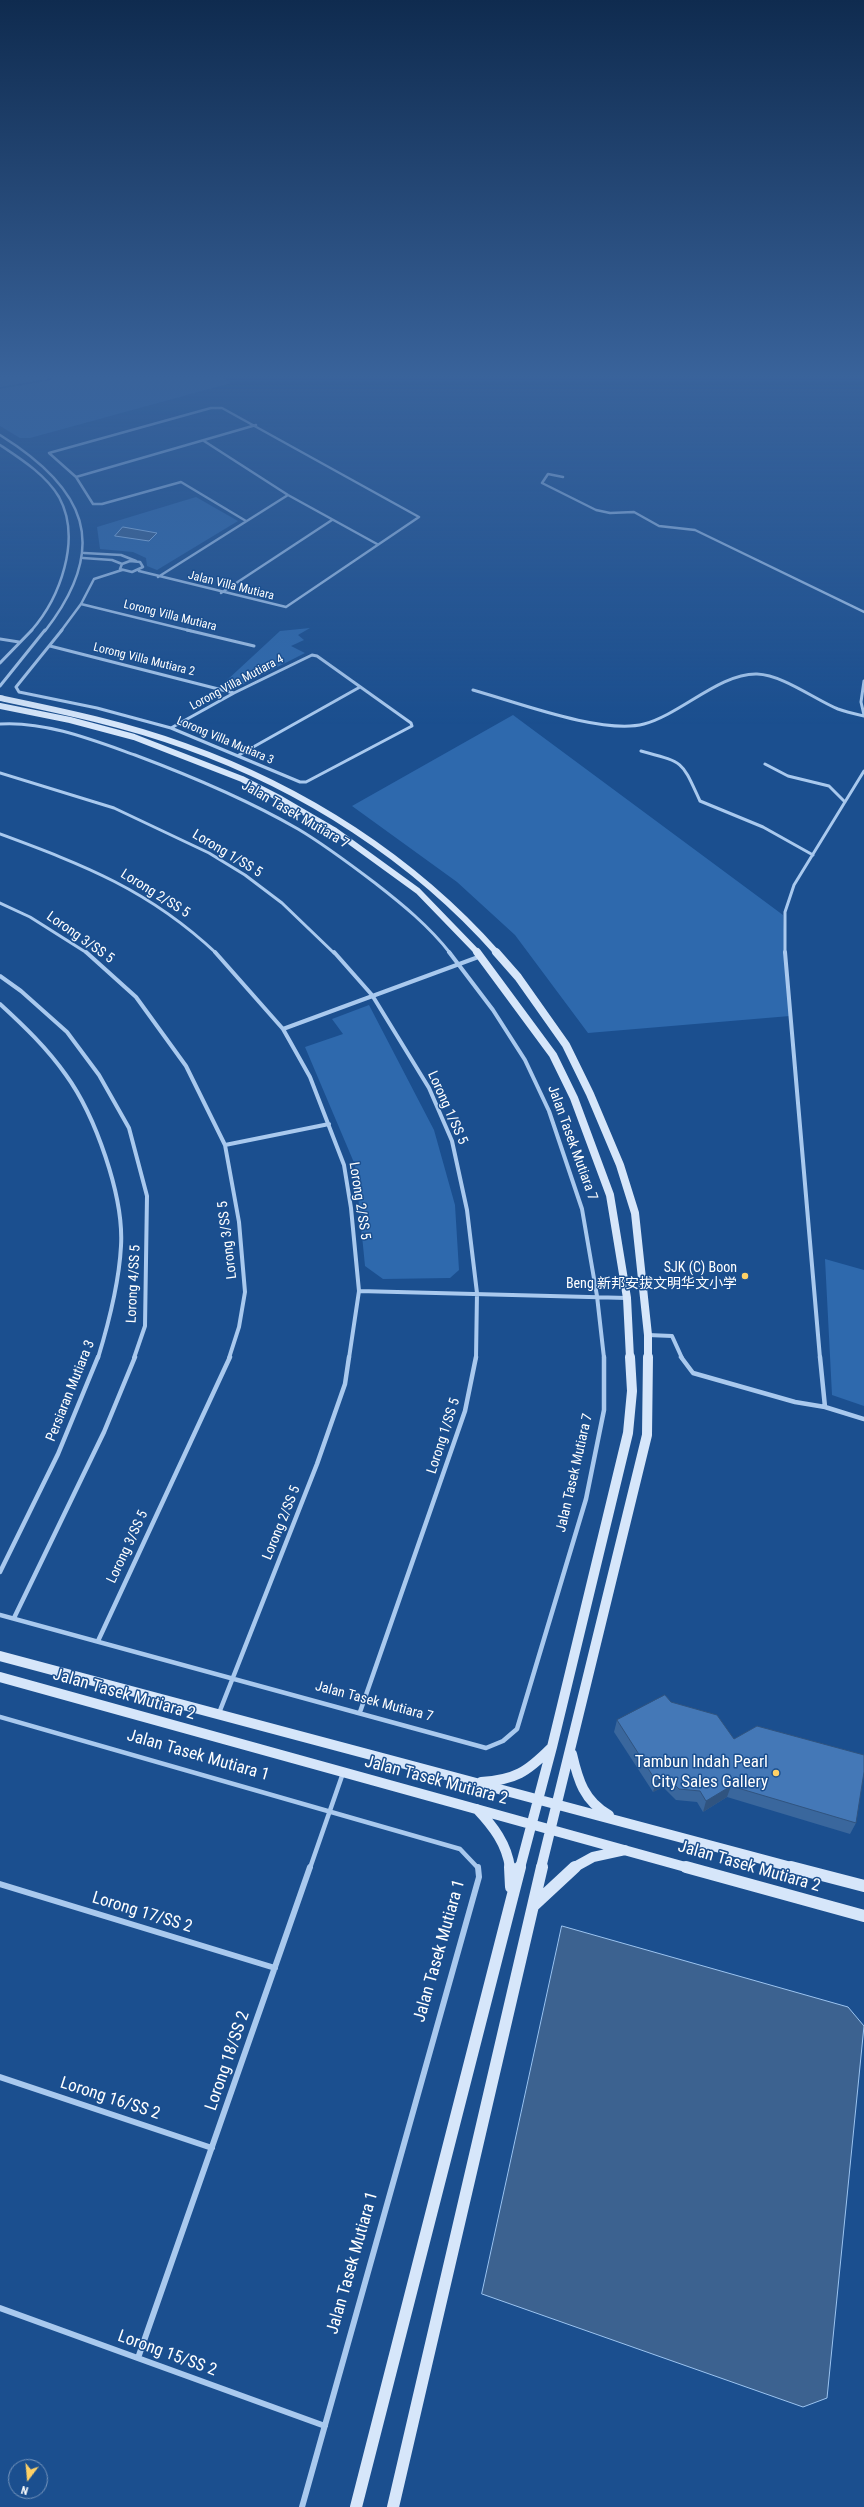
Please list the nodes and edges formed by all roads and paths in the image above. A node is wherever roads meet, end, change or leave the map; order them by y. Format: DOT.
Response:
graph roads {
  1 [pos="54,491"];
  2 [pos="68,491"];
  3 [pos="84,491"];
  4 [pos="148,491"];
  5 [pos="199,491"];
  6 [pos="282,491"];
  7 [pos="373,491"];
  8 [pos="558,491"];
  9 [pos="288,495"];
  10 [pos="332,520"];
  11 [pos="246,521"];
  12 [pos="377,544"];
  13 [pos="84,553"];
  14 [pos="83,558"];
  15 [pos="137,562"];
  16 [pos="122,564"];
  17 [pos="122,570"];
  18 [pos="139,571"];
  19 [pos="158,577"];
  20 [pos="221,593"];
  21 [pos="81,604"];
  22 [pos="864,612"];
  23 [pos="0,639"];
  24 [pos="19,642"];
  25 [pos="50,646"];
  26 [pos="254,646"];
  27 [pos="0,663"];
  28 [pos="864,681"];
  29 [pos="0,686"];
  30 [pos="360,687"];
  31 [pos="473,690"];
  32 [pos="234,693"];
  33 [pos="0,698"];
  34 [pos="12,700"];
  35 [pos="0,706"];
  36 [pos="0,711"];
  37 [pos="26,711"];
  38 [pos="864,715"];
  39 [pos="0,724"];
  40 [pos="171,728"];
  41 [pos="641,751"];
  42 [pos="240,755"];
  43 [pos="765,764"];
  44 [pos="864,771"];
  45 [pos="0,773"];
  46 [pos="845,802"];
  47 [pos="0,834"];
  48 [pos="813,855"];
  49 [pos="0,903"];
  50 [pos="481,956"];
  51 [pos="461,965"];
  52 [pos="0,976"];
  53 [pos="372,995"];
  54 [pos="0,1004"];
  55 [pos="283,1029"];
  56 [pos="329,1124"];
  57 [pos="225,1145"];
  58 [pos="359,1291"];
  59 [pos="477,1293"];
  60 [pos="597,1296"];
  61 [pos="627,1298"];
  62 [pos="648,1335"];
  63 [pos="826,1407"];
  64 [pos="864,1418"];
  65 [pos="0,1572"];
  66 [pos="0,1614"];
  67 [pos="14,1618"];
  68 [pos="98,1641"];
  69 [pos="0,1656"];
  70 [pos="0,1677"];
  71 [pos="231,1680"];
  72 [pos="360,1712"];
  73 [pos="218,1714"];
  74 [pos="0,1717"];
  75 [pos="552,1746"];
  76 [pos="572,1751"];
  77 [pos="343,1773"];
  78 [pos="470,1782"];
  79 [pos="537,1800"];
  80 [pos="556,1805"];
  81 [pos="476,1809"];
  82 [pos="330,1811"];
  83 [pos="531,1823"];
  84 [pos="629,1824"];
  85 [pos="551,1829"];
  86 [pos="628,1850"];
  87 [pos="0,1884"];
  88 [pos="864,1886"];
  89 [pos="511,1899"];
  90 [pos="533,1906"];
  91 [pos="864,1916"];
  92 [pos="275,1968"];
  93 [pos="0,2077"];
  94 [pos="212,2148"];
  95 [pos="0,2308"];
  96 [pos="138,2358"];
  97 [pos="325,2426"];
  98 [pos="302,2507"];
  99 [pos="356,2507"];
  100 [pos="393,2507"];
  1 -- 24 [label="street"];
  2 -- 13 [label="street"];
  3 -- 4 [label="street"];
  5 -- 11 [label="street"];
  6 -- 9 [label="street"];
  7 -- 12 [label="street, Jalan Villa Mutiara"];
  8 -- 22 [label="street"];
  9 -- 10 [label="street"];
  9 -- 11 [label="street"];
  10 -- 12 [label="street"];
  10 -- 20 [label="street"];
  11 -- 19 [label="street"];
  12 -- 20 [label="street, Jalan Villa Mutiara"];
  13 -- 14 [label="street"];
  13 -- 15 [label="street"];
  14 -- 16 [label="street"];
  14 -- 29 [label="street"];
  15 -- 16 [label="street"];
  15 -- 18 [label="street"];
  16 -- 17 [label="street"];
  17 -- 18 [label="street, Jalan Villa Mutiara"];
  17 -- 21 [label="street"];
  18 -- 19 [label="street, Jalan Villa Mutiara"];
  19 -- 20 [label="street, Jalan Villa Mutiara"];
  21 -- 25 [label="street"];
  21 -- 26 [label="street, Lorong Villa Mutiara"];
  23 -- 24 [label="street"];
  24 -- 27 [label="street"];
  25 -- 32 [label="street, Lorong Villa Mutiara 2"];
  25 -- 40 [label="street, Lorong Villa Mutiara 3"];
  28 -- 38 [label="street"];
  29 -- 34 [label="street"];
  30 -- 32 [label="street, Lorong Villa Mutiara 4"];
  30 -- 42 [label="street"];
  30 -- 42 [label="street, Lorong Villa Mutiara 3"];
  31 -- 38 [label="street"];
  32 -- 40 [label="street, Lorong Villa Mutiara 4"];
  33 -- 34 [label="street, Jalan Tasek Mutiara 7"];
  34 -- 62 [label="street, Jalan Tasek Mutiara 7"];
  35 -- 37 [label="street, Jalan Tasek Mutiara 7"];
  36 -- 37 [label="street"];
  37 -- 50 [label="street, Jalan Tasek Mutiara 7"];
  39 -- 51 [label="street, Jalan Tasek Mutiara 7"];
  40 -- 42 [label="street, Lorong Villa Mutiara 3"];
  41 -- 48 [label="street"];
  43 -- 46 [label="street"];
  44 -- 46 [label="street"];
  45 -- 53 [label="street, Lorong 1/SS 5"];
  46 -- 48 [label="street"];
  47 -- 55 [label="street, Lorong 2/SS 5"];
  48 -- 63 [label="street"];
  49 -- 57 [label="street, Lorong 3/SS 5"];
  50 -- 51 [label="street"];
  50 -- 61 [label="street, Jalan Tasek Mutiara 7"];
  51 -- 53 [label="street"];
  51 -- 60 [label="street, Jalan Tasek Mutiara 7"];
  52 -- 67 [label="street, Lorong 4/SS 5"];
  53 -- 55 [label="street"];
  53 -- 59 [label="street, Lorong 1/SS 5"];
  54 -- 65 [label="street, Persiaran Mutiara 3"];
  55 -- 56 [label="street, Lorong 2/SS 5"];
  56 -- 57 [label="street"];
  56 -- 58 [label="street, Lorong 2/SS 5"];
  57 -- 68 [label="street, Lorong 3/SS 5"];
  58 -- 59 [label="street"];
  58 -- 71 [label="street, Lorong 2/SS 5"];
  59 -- 60 [label="street"];
  59 -- 72 [label="street, Lorong 1/SS 5"];
  60 -- 61 [label="street"];
  60 -- 72 [label="street, Jalan Tasek Mutiara 7"];
  61 -- 75 [label="street, Jalan Tasek Mutiara 7"];
  62 -- 63 [label="street"];
  62 -- 76 [label="street, Jalan Tasek Mutiara 7"];
  63 -- 64 [label="street"];
  66 -- 67 [label="street, Jalan Tasek Mutiara 7"];
  67 -- 68 [label="street, Jalan Tasek Mutiara 7"];
  68 -- 71 [label="street, Jalan Tasek Mutiara 7"];
  69 -- 73 [label="street, Jalan Tasek Mutiara 2"];
  70 -- 77 [label="street, Jalan Tasek Mutiara 2"];
  71 -- 72 [label="street, Jalan Tasek Mutiara 7"];
  71 -- 73 [label="street, Lorong 2/SS 5"];
  73 -- 78 [label="street, Jalan Tasek Mutiara 2"];
  74 -- 82 [label="street, Jalan Tasek Mutiara 1"];
  75 -- 78 [label="street"];
  75 -- 79 [label="street, Jalan Tasek Mutiara 7"];
  76 -- 80 [label="street, Jalan Tasek Mutiara 7"];
  76 -- 84 [label="street"];
  77 -- 81 [label="street, Jalan Tasek Mutiara 2"];
  77 -- 82 [label="street, Lorong 18/SS 2"];
  78 -- 79 [label="street, Jalan Tasek Mutiara 2"];
  79 -- 80 [label="street, Jalan Tasek Mutiara 2"];
  79 -- 83 [label="street, Jalan Tasek Mutiara 7"];
  80 -- 84 [label="street, Jalan Tasek Mutiara 2"];
  80 -- 85 [label="street, Jalan Tasek Mutiara 7"];
  81 -- 83 [label="street, Jalan Tasek Mutiara 2"];
  81 -- 89 [label="street"];
  82 -- 92 [label="street, Lorong 18/SS 2"];
  82 -- 97 [label="street, Jalan Tasek Mutiara 1"];
  83 -- 85 [label="street, Jalan Tasek Mutiara 2"];
  83 -- 89 [label="street"];
  84 -- 88 [label="street, Jalan Tasek Mutiara 2"];
  85 -- 86 [label="street, Jalan Tasek Mutiara 2"];
  85 -- 90 [label="street"];
  86 -- 90 [label="street"];
  86 -- 91 [label="street, Jalan Tasek Mutiara 2"];
  87 -- 92 [label="street, Lorong 17/SS 2"];
  89 -- 99 [label="street"];
  90 -- 100 [label="street"];
  92 -- 94 [label="street, Lorong 18/SS 2"];
  93 -- 94 [label="street, Lorong 16/SS 2"];
  94 -- 96 [label="street, Lorong 18/SS 2"];
  95 -- 96 [label="street, Lorong 15/SS 2"];
  96 -- 97 [label="street, Lorong 15/SS 2"];
  97 -- 98 [label="street, Jalan Tasek Mutiara 1"];
}
